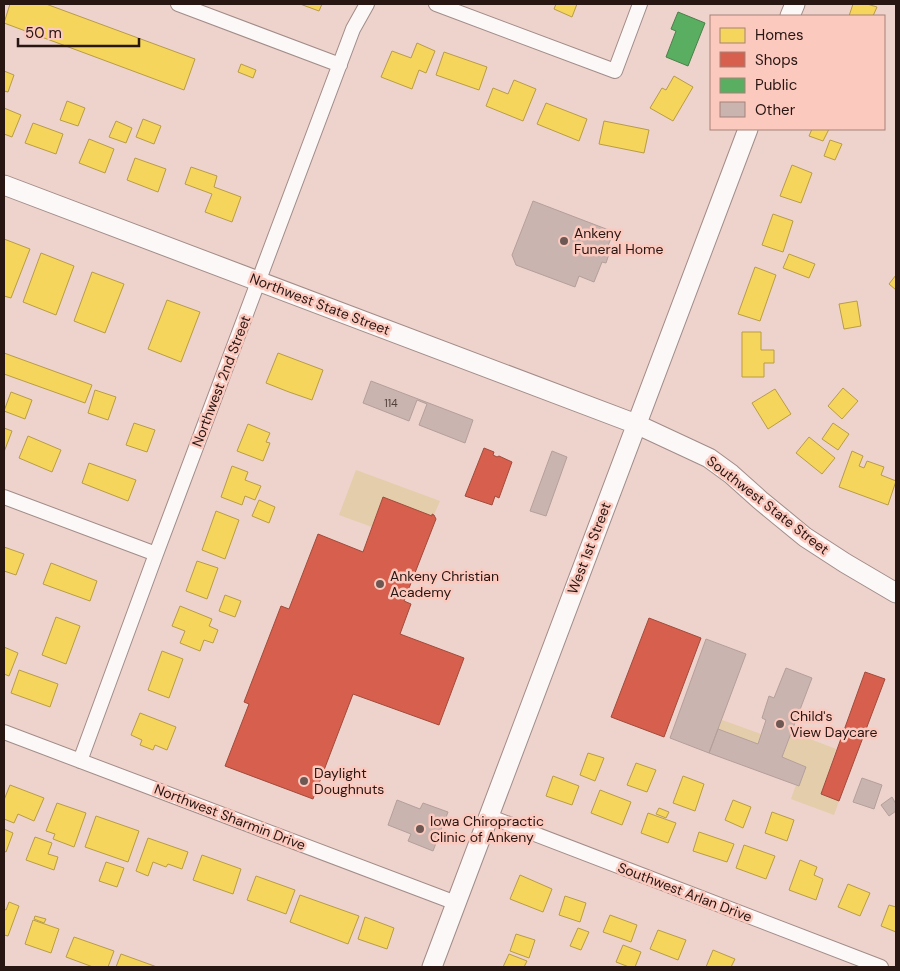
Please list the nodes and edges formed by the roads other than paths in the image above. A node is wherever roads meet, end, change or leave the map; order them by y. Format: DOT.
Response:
graph roads {
  1 [pos="178,4"];
  2 [pos="367,4"];
  3 [pos="436,4"];
  4 [pos="640,4"];
  5 [pos="340,65"];
  6 [pos="748,130"];
  7 [pos="4,185"];
  8 [pos="258,281"];
  9 [pos="636,424"];
  10 [pos="4,498"];
  11 [pos="156,554"];
  12 [pos="896,593"];
  13 [pos="4,732"];
  14 [pos="80,760"];
  15 [pos="488,816"];
  16 [pos="456,903"];
  17 [pos="432,967"];
  18 [pos="881,967"];
  1 -- 5 [label="street"];
  2 -- 5 [label="street, Northwest 2nd Street"];
  3 -- 4 [label="street"];
  5 -- 8 [label="street, Northwest 2nd Street"];
  6 -- 9 [label="main road, West 1st Street"];
  7 -- 8 [label="main road, Northwest State Street"];
  8 -- 9 [label="main road, Northwest State Street"];
  8 -- 11 [label="street, Northwest 2nd Street"];
  9 -- 12 [label="main road, Southwest State Street"];
  9 -- 15 [label="main road, West 1st Street"];
  10 -- 11 [label="street"];
  11 -- 14 [label="street, Northwest 2nd Street"];
  13 -- 14 [label="street, Northwest Sharmin Drive"];
  14 -- 16 [label="street, Northwest Sharmin Drive"];
  15 -- 16 [label="main road, West 1st Street"];
  15 -- 18 [label="street, Southwest Arlan Drive"];
  16 -- 17 [label="main road, West 1st Street"];
}
